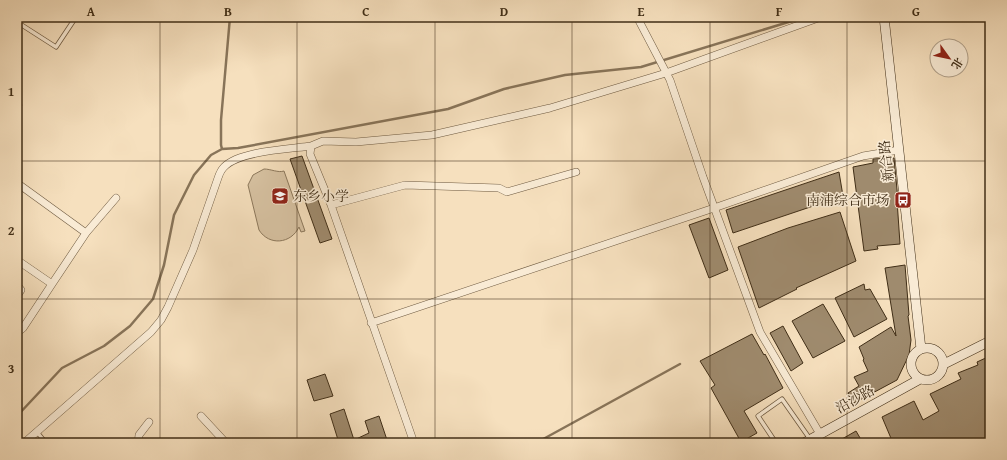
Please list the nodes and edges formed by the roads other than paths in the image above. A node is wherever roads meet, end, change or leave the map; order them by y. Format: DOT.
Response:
graph roads {
  1 [pos="76,17"];
  2 [pos="637,17"];
  3 [pos="821,17"];
  4 [pos="884,17"];
  5 [pos="17,22"];
  6 [pos="666,73"];
  7 [pos="311,146"];
  8 [pos="899,150"];
  9 [pos="576,172"];
  10 [pos="17,183"];
  11 [pos="116,198"];
  12 [pos="331,205"];
  13 [pos="714,208"];
  14 [pos="86,233"];
  15 [pos="17,260"];
  16 [pos="52,284"];
  17 [pos="17,285"];
  18 [pos="17,296"];
  19 [pos="371,323"];
  20 [pos="17,333"];
  21 [pos="990,341"];
  22 [pos="921,349"];
  23 [pos="944,364"];
  24 [pos="920,379"];
  25 [pos="201,416"];
  26 [pos="150,422"];
  27 [pos="37,432"];
  28 [pos="820,434"];
  29 [pos="807,442"];
  30 [pos="24,443"];
  31 [pos="46,443"];
  32 [pos="138,443"];
  33 [pos="226,443"];
  34 [pos="414,443"];
  35 [pos="776,443"];
  1 -- 5 [label="lane"];
  2 -- 6 [label="street"];
  3 -- 6 [label="street"];
  4 -- 8 [label="street, 新合路"];
  6 -- 7 [label="street"];
  6 -- 13 [label="street"];
  7 -- 12 [label="street"];
  7 -- 27 [label="street"];
  8 -- 13 [label="street"];
  8 -- 22 [label="street, 新合路"];
  9 -- 12 [label="street"];
  10 -- 14 [label="street"];
  11 -- 14 [label="street"];
  12 -- 19 [label="street"];
  13 -- 19 [label="street"];
  13 -- 28 [label="street"];
  14 -- 16 [label="street"];
  15 -- 16 [label="street"];
  16 -- 20 [label="street"];
  17 -- 18 [label="street"];
  19 -- 34 [label="street"];
  21 -- 23 [label="street"];
  22 -- 23 [label="street"];
  22 -- 24 [label="street"];
  23 -- 24 [label="street"];
  24 -- 28 [label="street, 沿沙路"];
  25 -- 33 [label="street"];
  26 -- 32 [label="street"];
  27 -- 30 [label="street"];
  27 -- 31 [label="lane"];
  28 -- 29 [label="street, 沿沙路"];
  29 -- 35 [label="lane"];
}
